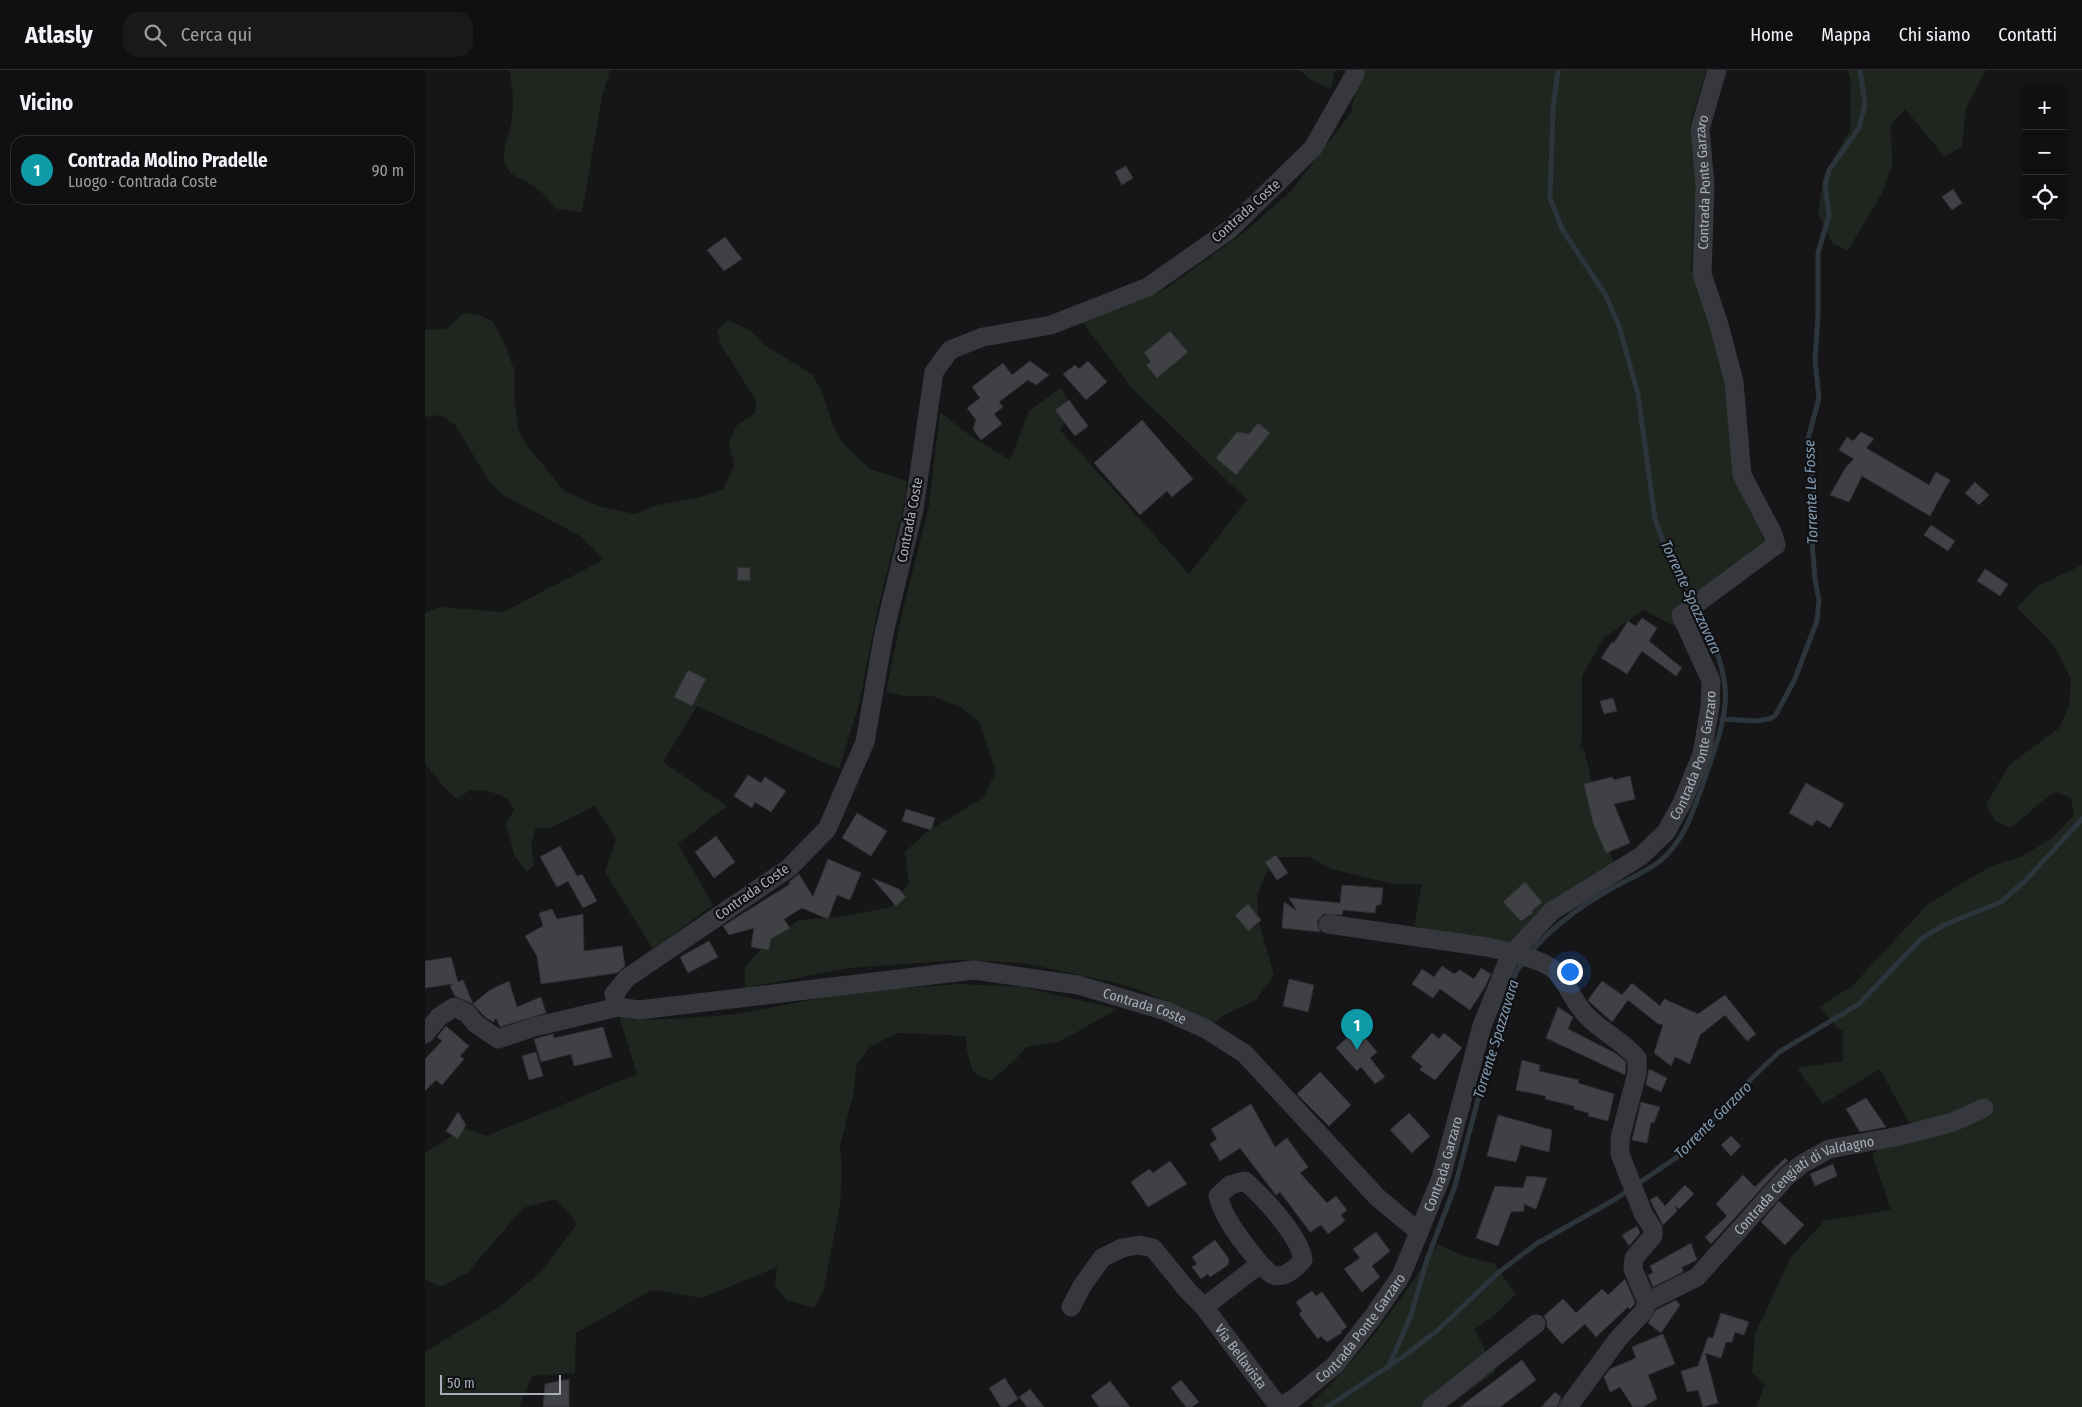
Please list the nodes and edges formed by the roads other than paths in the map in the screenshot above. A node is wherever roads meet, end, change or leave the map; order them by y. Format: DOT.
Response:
graph roads {
  1 [pos="1355,70"];
  2 [pos="1717,70"];
  3 [pos="1328,924"];
  4 [pos="1513,953"];
  5 [pos="618,1007"];
  6 [pos="425,1034"];
  7 [pos="1984,1108"];
  8 [pos="1419,1232"];
  9 [pos="1260,1264"];
  10 [pos="1647,1302"];
  11 [pos="1204,1306"];
  12 [pos="1071,1307"];
  13 [pos="1536,1324"];
  14 [pos="1279,1407"];
  15 [pos="1431,1407"];
  16 [pos="1569,1407"];
  1 -- 5 [label="street, Contrada Coste"];
  2 -- 4 [label="street, Contrada Ponte Garzaro"];
  3 -- 4 [label="street"];
  4 -- 8 [label="street, Contrada Garzaro"];
  4 -- 10 [label="street"];
  5 -- 6 [label="street"];
  5 -- 8 [label="street, Contrada Coste"];
  7 -- 10 [label="street, Contrada Cengiati di Valdagno"];
  8 -- 14 [label="street, Contrada Ponte Garzaro"];
  9 -- 9 [label="street"];
  9 -- 11 [label="street"];
  10 -- 16 [label="street, Contrada Cengiati di Valdagno"];
  11 -- 12 [label="street, Via Bellavista"];
  11 -- 14 [label="street, Via Bellavista"];
  13 -- 15 [label="street"];
}
